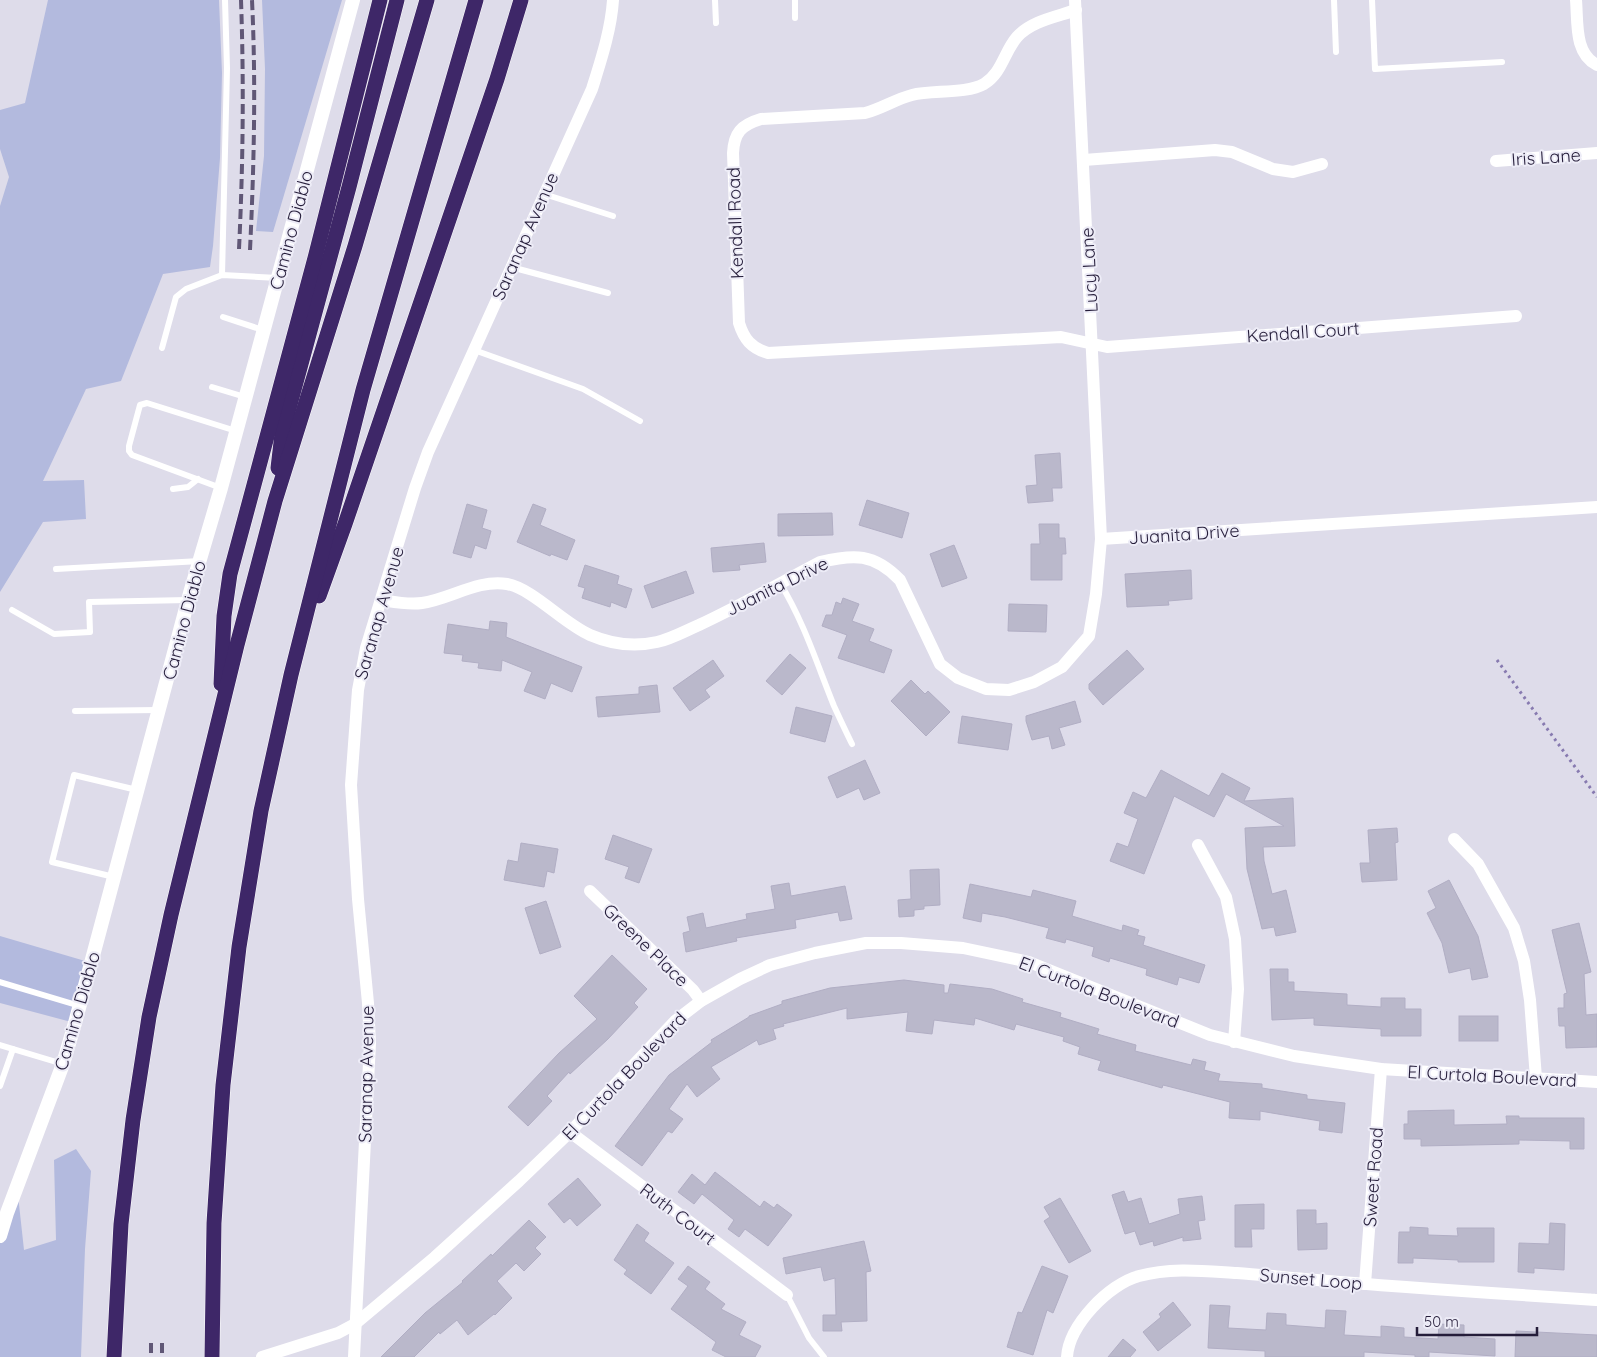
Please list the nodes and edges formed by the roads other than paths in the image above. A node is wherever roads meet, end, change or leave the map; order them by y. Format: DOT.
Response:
graph roads {
  1 [pos="224,0"];
  2 [pos="353,0"];
  3 [pos="380,0"];
  4 [pos="397,0"];
  5 [pos="427,0"];
  6 [pos="476,0"];
  7 [pos="521,0"];
  8 [pos="613,0"];
  9 [pos="715,0"];
  10 [pos="795,0"];
  11 [pos="1334,0"];
  12 [pos="1372,0"];
  13 [pos="1576,0"];
  14 [pos="1076,5"];
  15 [pos="795,18"];
  16 [pos="716,23"];
  17 [pos="1336,52"];
  18 [pos="1502,62"];
  19 [pos="1597,65"];
  20 [pos="1597,154"];
  21 [pos="1084,160"];
  22 [pos="1496,161"];
  23 [pos="1322,164"];
  24 [pos="544,194"];
  25 [pos="613,216"];
  26 [pos="511,267"];
  27 [pos="222,275"];
  28 [pos="278,278"];
  29 [pos="608,293"];
  30 [pos="1516,316"];
  31 [pos="223,317"];
  32 [pos="263,330"];
  33 [pos="1092,343"];
  34 [pos="162,348"];
  35 [pos="474,350"];
  36 [pos="212,387"];
  37 [pos="245,397"];
  38 [pos="640,421"];
  39 [pos="236,431"];
  40 [pos="198,479"];
  41 [pos="221,488"];
  42 [pos="173,489"];
  43 [pos="275,501"];
  44 [pos="1597,507"];
  45 [pos="1101,539"];
  46 [pos="200,561"];
  47 [pos="56,569"];
  48 [pos="780,583"];
  49 [pos="188,600"];
  50 [pos="381,600"];
  51 [pos="12,610"];
  52 [pos="290,675"];
  53 [pos="159,710"];
  54 [pos="75,711"];
  55 [pos="220,713"];
  56 [pos="852,744"];
  57 [pos="138,791"];
  58 [pos="1454,839"];
  59 [pos="1198,845"];
  60 [pos="115,877"];
  61 [pos="590,891"];
  62 [pos="0,982"];
  63 [pos="700,1001"];
  64 [pos="80,1006"];
  65 [pos="1234,1042"];
  66 [pos="0,1045"];
  67 [pos="13,1049"];
  68 [pos="63,1064"];
  69 [pos="1381,1069"];
  70 [pos="1536,1078"];
  71 [pos="1597,1082"];
  72 [pos="0,1086"];
  73 [pos="570,1132"];
  74 [pos="0,1236"];
  75 [pos="1366,1284"];
  76 [pos="787,1295"];
  77 [pos="1597,1300"];
  78 [pos="355,1324"];
  79 [pos="114,1357"];
  80 [pos="212,1357"];
  81 [pos="262,1357"];
  82 [pos="354,1357"];
  83 [pos="824,1357"];
  84 [pos="1067,1357"];
  1 -- 27 [label="lane"];
  2 -- 28 [label="street, Camino Diablo"];
  3 -- 55 [label="highway"];
  4 -- 43 [label="highway"];
  5 -- 43 [label="highway"];
  6 -- 52 [label="highway"];
  7 -- 52 [label="highway"];
  8 -- 24 [label="street, Saranap Avenue"];
  9 -- 16 [label="lane"];
  10 -- 15 [label="lane"];
  11 -- 17 [label="lane"];
  12 -- 18 [label="lane"];
  13 -- 19 [label="street"];
  14 -- 21 [label="street, Lucy Lane"];
  14 -- 33 [label="street, Kendall Road"];
  20 -- 22 [label="street, Iris Lane"];
  21 -- 23 [label="street"];
  21 -- 33 [label="street, Lucy Lane"];
  24 -- 25 [label="lane"];
  24 -- 26 [label="street, Saranap Avenue"];
  26 -- 29 [label="lane"];
  26 -- 35 [label="street, Saranap Avenue"];
  27 -- 28 [label="lane"];
  27 -- 34 [label="lane"];
  28 -- 32 [label="street, Camino Diablo"];
  30 -- 33 [label="street, Kendall Court"];
  31 -- 32 [label="lane"];
  32 -- 37 [label="street, Camino Diablo"];
  33 -- 45 [label="street, Lucy Lane"];
  35 -- 38 [label="lane"];
  35 -- 50 [label="street, Saranap Avenue"];
  36 -- 37 [label="lane"];
  37 -- 39 [label="street, Camino Diablo"];
  39 -- 40 [label="lane"];
  39 -- 41 [label="street, Camino Diablo"];
  40 -- 41 [label="lane"];
  40 -- 42 [label="lane"];
  41 -- 46 [label="street, Camino Diablo"];
  43 -- 55 [label="highway"];
  44 -- 45 [label="street, Juanita Drive"];
  45 -- 48 [label="street, Juanita Drive"];
  46 -- 47 [label="lane"];
  46 -- 49 [label="street, Camino Diablo"];
  48 -- 50 [label="street, Juanita Drive"];
  48 -- 56 [label="lane"];
  49 -- 51 [label="lane"];
  49 -- 53 [label="street, Camino Diablo"];
  50 -- 78 [label="street, Saranap Avenue"];
  52 -- 80 [label="highway"];
  53 -- 54 [label="lane"];
  53 -- 57 [label="street, Camino Diablo"];
  55 -- 79 [label="highway"];
  57 -- 60 [label="street, Camino Diablo"];
  57 -- 60 [label="lane"];
  58 -- 70 [label="street"];
  59 -- 65 [label="street"];
  60 -- 64 [label="street, Camino Diablo"];
  61 -- 63 [label="street, Greene Place"];
  62 -- 64 [label="lane"];
  63 -- 65 [label="street, El Curtola Boulevard"];
  63 -- 73 [label="street, El Curtola Boulevard"];
  64 -- 68 [label="street, Camino Diablo"];
  65 -- 69 [label="street, El Curtola Boulevard"];
  66 -- 67 [label="lane"];
  67 -- 68 [label="lane"];
  67 -- 72 [label="lane"];
  68 -- 74 [label="street, Camino Diablo"];
  69 -- 70 [label="street, El Curtola Boulevard"];
  69 -- 75 [label="street, Sweet Road"];
  70 -- 71 [label="street, El Curtola Boulevard"];
  73 -- 76 [label="street, Ruth Court"];
  73 -- 78 [label="street, El Curtola Boulevard"];
  75 -- 77 [label="street, Sunset Loop"];
  75 -- 84 [label="street, Sunset Loop"];
  76 -- 83 [label="lane"];
  78 -- 81 [label="street, El Curtola Boulevard"];
  78 -- 82 [label="street, Saranap Avenue"];
}
